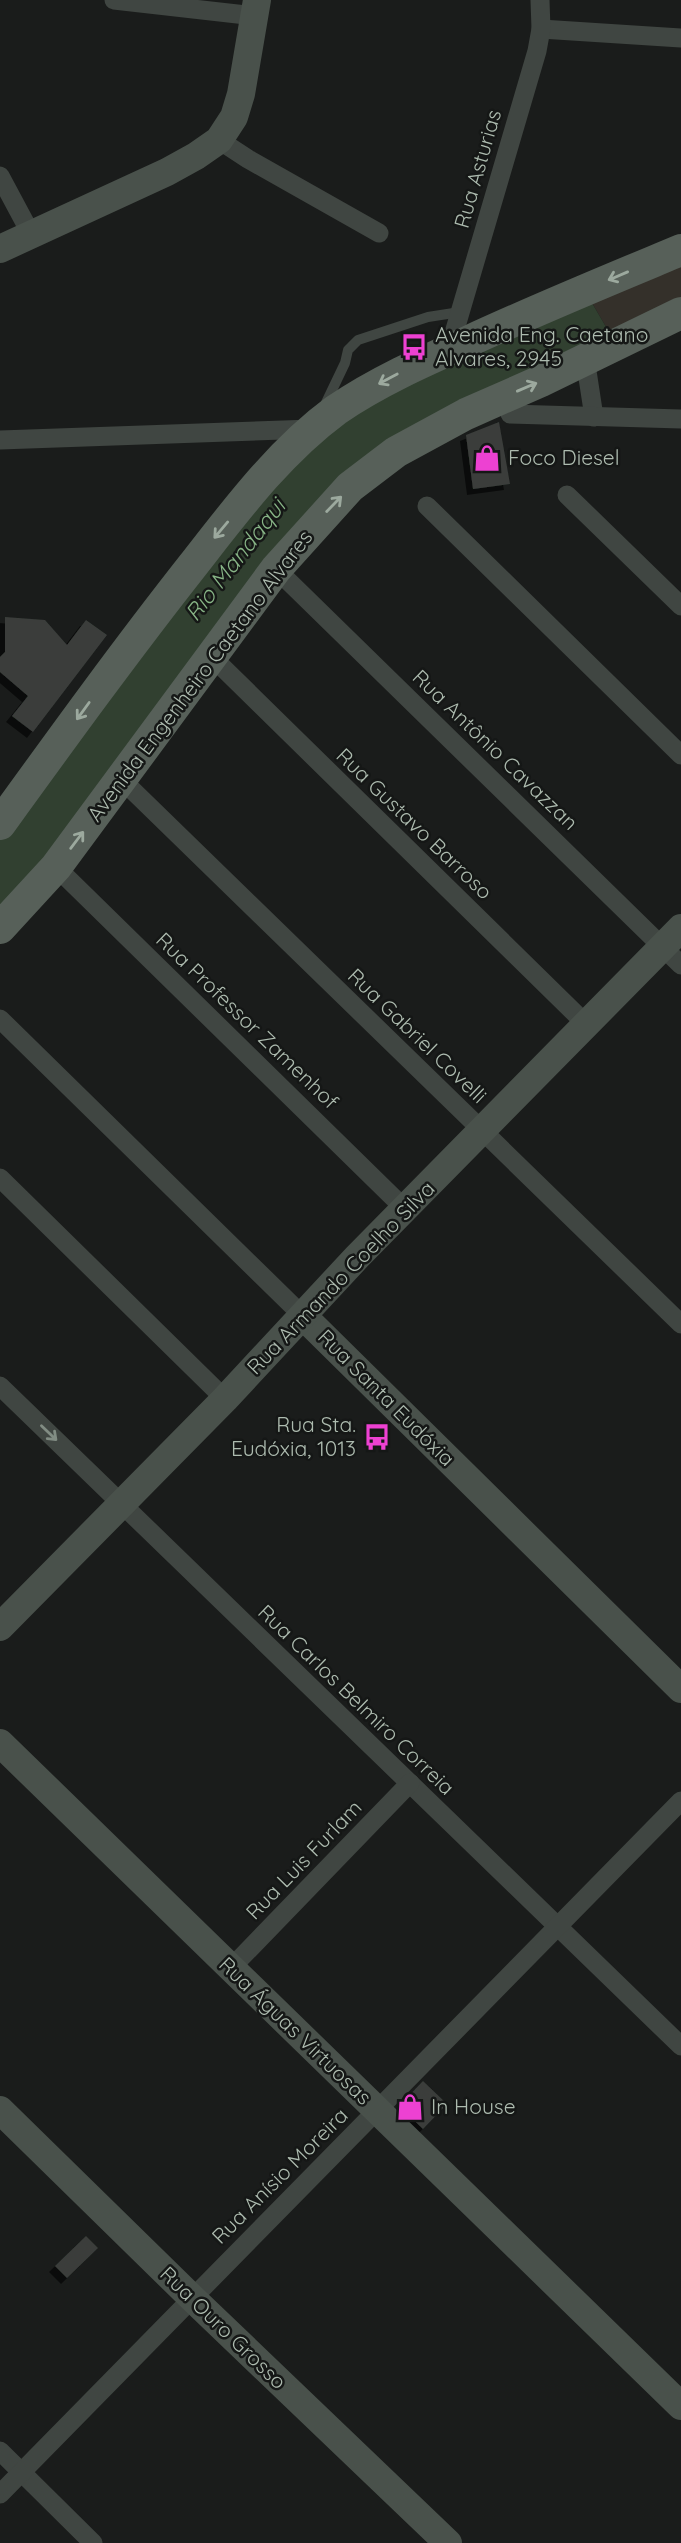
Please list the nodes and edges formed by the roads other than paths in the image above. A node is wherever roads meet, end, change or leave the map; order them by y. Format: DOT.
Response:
graph roads {
  1 [pos="114,0"];
  2 [pos="540,0"];
  3 [pos="256,8"];
  4 [pos="541,29"];
  5 [pos="681,38"];
  6 [pos="219,140"];
  7 [pos="0,176"];
  8 [pos="379,233"];
  9 [pos="31,234"];
  10 [pos="0,249"];
  11 [pos="681,250"];
  12 [pos="460,312"];
  13 [pos="681,313"];
  14 [pos="449,350"];
  15 [pos="585,358"];
  16 [pos="510,414"];
  17 [pos="594,416"];
  18 [pos="681,419"];
  19 [pos="313,428"];
  20 [pos="0,440"];
  21 [pos="567,495"];
  22 [pos="428,506"];
  23 [pos="276,569"];
  24 [pos="681,606"];
  25 [pos="211,656"];
  26 [pos="681,755"];
  27 [pos="122,780"];
  28 [pos="0,824"];
  29 [pos="57,867"];
  30 [pos="0,928"];
  31 [pos="675,947"];
  32 [pos="0,1020"];
  33 [pos="586,1024"];
  34 [pos="482,1131"];
  35 [pos="0,1178"];
  36 [pos="405,1209"];
  37 [pos="303,1316"];
  38 [pos="681,1324"];
  39 [pos="0,1386"];
  40 [pos="225,1399"];
  41 [pos="121,1504"];
  42 [pos="0,1627"];
  43 [pos="681,1689"];
  44 [pos="0,1743"];
  45 [pos="410,1783"];
  46 [pos="681,1801"];
  47 [pos="558,1926"];
  48 [pos="231,1968"];
  49 [pos="681,2046"];
  50 [pos="0,2110"];
  51 [pos="377,2110"];
  52 [pos="192,2298"];
  53 [pos="681,2406"];
  54 [pos="0,2451"];
  55 [pos="21,2472"];
  56 [pos="0,2494"];
  57 [pos="93,2543"];
  58 [pos="448,2543"];
  1 -- 3 [label="street"];
  2 -- 4 [label="street, Rua Asturias"];
  3 -- 6 [label="street"];
  4 -- 5 [label="street"];
  4 -- 12 [label="street, Rua Asturias"];
  6 -- 8 [label="street"];
  6 -- 9 [label="street"];
  7 -- 9 [label="street"];
  9 -- 10 [label="street"];
  11 -- 14 [label="main road, one-way"];
  12 -- 14 [label="street, Rua Asturias"];
  12 -- 19 [label="lane"];
  13 -- 15 [label="main road, Avenida Engenheiro Caetano Alvares"];
  14 -- 19 [label="main road, one-way"];
  15 -- 17 [label="street"];
  23 -- 15 [label="main road, Avenida Engenheiro Caetano Alvares, one-way"];
  16 -- 17 [label="street"];
  17 -- 18 [label="street"];
  19 -- 20 [label="street"];
  19 -- 28 [label="main road, one-way"];
  21 -- 24 [label="street"];
  22 -- 26 [label="street"];
  23 -- 25 [label="main road, Avenida Engenheiro Caetano Alvares"];
  23 -- 31 [label="street, Rua Antônio Cavazzan"];
  25 -- 27 [label="main road, Avenida Engenheiro Caetano Alvares"];
  25 -- 33 [label="street, Rua Gustavo Barroso"];
  29 -- 27 [label="main road, Avenida Engenheiro Caetano Alvares, one-way"];
  27 -- 34 [label="street, Rua Gabriel Covelli"];
  29 -- 30 [label="main road, Avenida Engenheiro Caetano Alvares"];
  29 -- 36 [label="street, Rua Professor Zamenhof"];
  31 -- 33 [label="street, Rua Armando Coelho Silva"];
  32 -- 37 [label="street, Rua Santa Eudóxia"];
  33 -- 34 [label="street, Rua Armando Coelho Silva"];
  34 -- 36 [label="street, Rua Armando Coelho Silva"];
  34 -- 38 [label="street, Rua Gabriel Covelli"];
  35 -- 40 [label="street"];
  36 -- 37 [label="street, Rua Armando Coelho Silva"];
  37 -- 40 [label="street, Rua Armando Coelho Silva"];
  37 -- 43 [label="street, Rua Santa Eudóxia"];
  39 -- 41 [label="street, Rua Carlos Belmiro Correia, one-way"];
  40 -- 41 [label="street, Rua Armando Coelho Silva"];
  41 -- 42 [label="street, Rua Armando Coelho Silva"];
  41 -- 45 [label="street, Rua Carlos Belmiro Correia"];
  44 -- 48 [label="street, Rua Águas Virtuosas"];
  45 -- 47 [label="street, Rua Carlos Belmiro Correia"];
  45 -- 48 [label="street, Rua Luis Furlam"];
  46 -- 47 [label="street, Rua Anísio Moreira"];
  47 -- 49 [label="street, Rua Carlos Belmiro Correia"];
  47 -- 51 [label="street, Rua Anísio Moreira"];
  48 -- 51 [label="street, Rua Águas Virtuosas"];
  50 -- 52 [label="street, Rua Ouro Grosso"];
  51 -- 52 [label="street, Rua Anísio Moreira"];
  51 -- 53 [label="street, Rua Águas Virtuosas"];
  52 -- 55 [label="street, Rua Anísio Moreira"];
  52 -- 58 [label="street, Rua Ouro Grosso"];
  54 -- 55 [label="street"];
  55 -- 56 [label="street, Rua Anísio Moreira"];
  55 -- 57 [label="street"];
}
